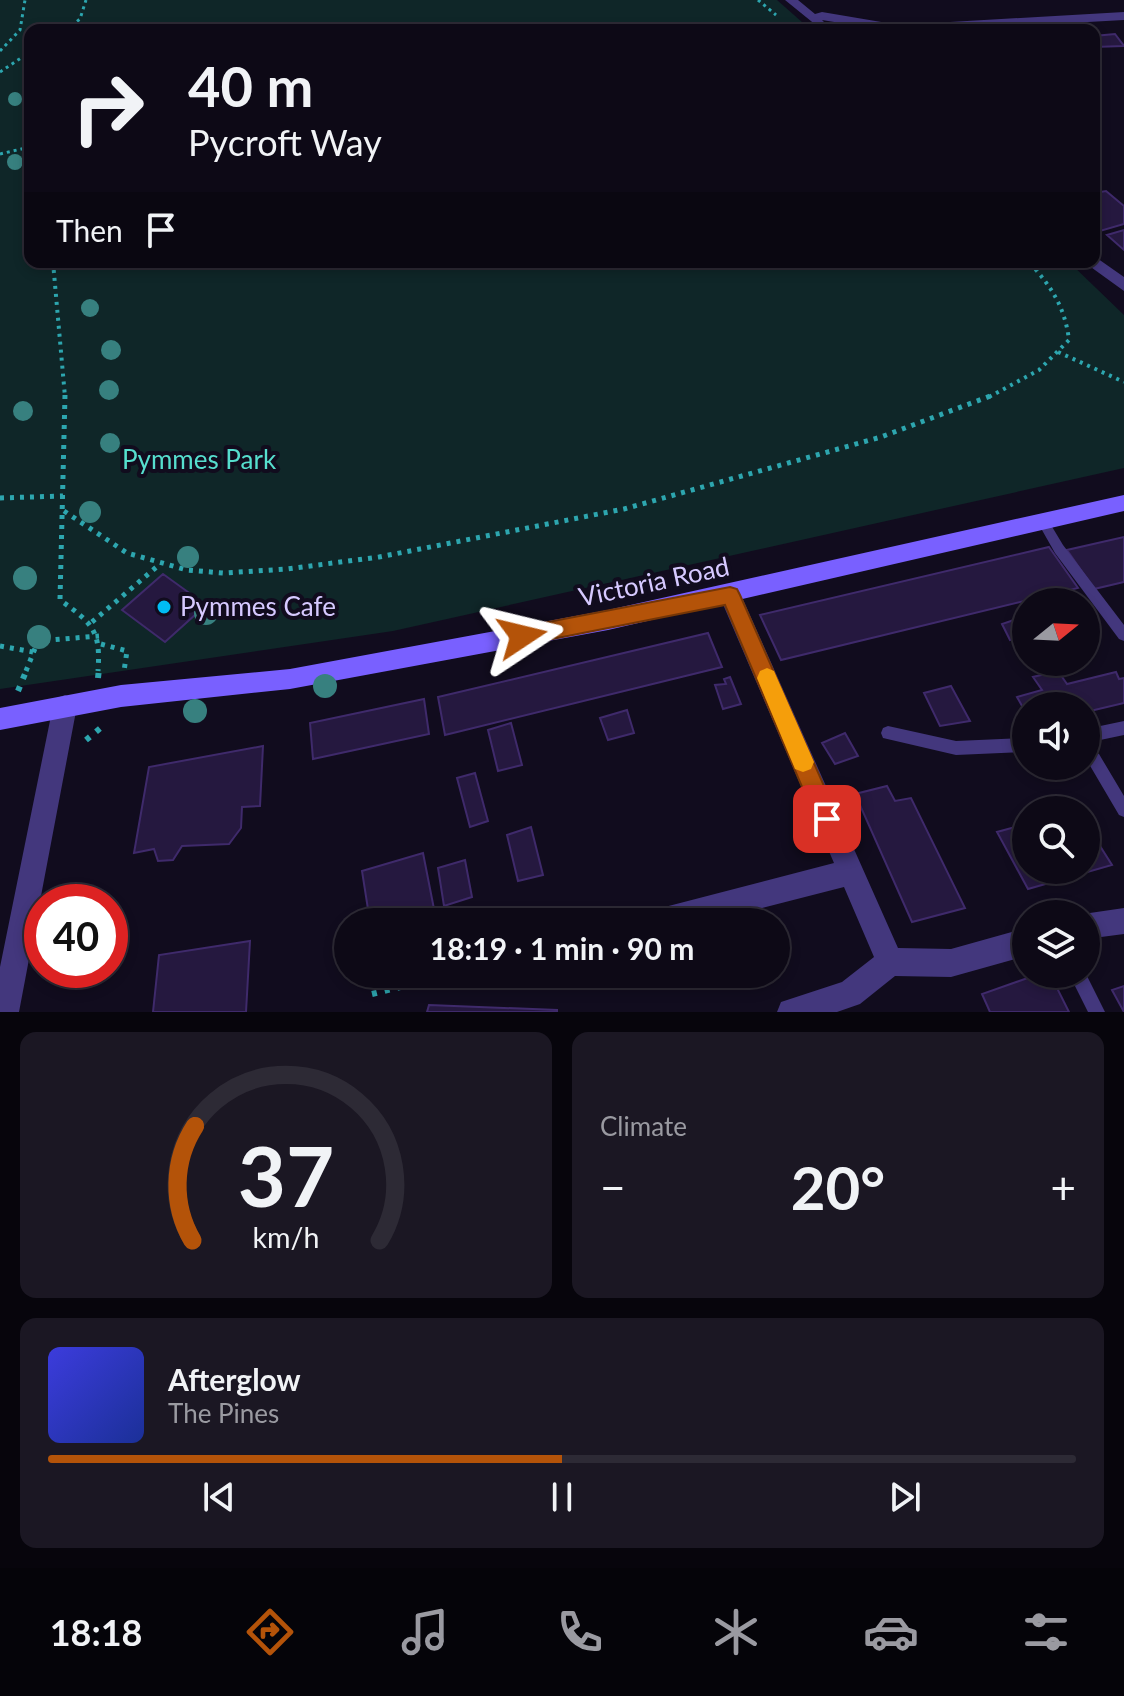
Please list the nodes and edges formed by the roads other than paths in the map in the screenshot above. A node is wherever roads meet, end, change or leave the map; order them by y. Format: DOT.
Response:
graph roads {
  1 [pos="791,0"];
  2 [pos="1112,0"];
  3 [pos="1124,14"];
  4 [pos="812,18"];
  5 [pos="819,24"];
  6 [pos="866,24"];
  7 [pos="983,24"];
  8 [pos="1100,266"];
  9 [pos="1124,286"];
  10 [pos="1124,503"];
  11 [pos="1044,523"];
  12 [pos="730,595"];
  13 [pos="1124,635"];
  14 [pos="65,706"];
  15 [pos="7,710"];
  16 [pos="1124,728"];
  17 [pos="888,733"];
  18 [pos="1100,733"];
  19 [pos="1012,746"];
  20 [pos="1100,769"];
  21 [pos="1124,810"];
  22 [pos="850,872"];
  23 [pos="711,908"];
  24 [pos="1124,921"];
  25 [pos="1100,924"];
  26 [pos="10,936"];
  27 [pos="1012,946"];
  28 [pos="890,962"];
  29 [pos="1084,988"];
  30 [pos="5,1012"];
  31 [pos="791,1012"];
  32 [pos="1097,1012"];
  1 -- 4 [label="street"];
  2 -- 3 [label="street"];
  3 -- 7 [label="street"];
  4 -- 5 [label="street"];
  4 -- 6 [label="street"];
  8 -- 9 [label="street"];
  10 -- 11 [label="street, Victoria Road"];
  11 -- 12 [label="street, Victoria Road"];
  11 -- 13 [label="lane"];
  12 -- 14 [label="street, Victoria Road"];
  12 -- 22 [label="street"];
  14 -- 15 [label="street, Victoria Road"];
  14 -- 26 [label="street"];
  16 -- 18 [label="lane"];
  17 -- 19 [label="lane"];
  20 -- 21 [label="lane"];
  22 -- 23 [label="street"];
  22 -- 28 [label="street"];
  24 -- 25 [label="street"];
  26 -- 30 [label="street"];
  27 -- 28 [label="street"];
  28 -- 31 [label="street"];
  29 -- 32 [label="lane"];
}
